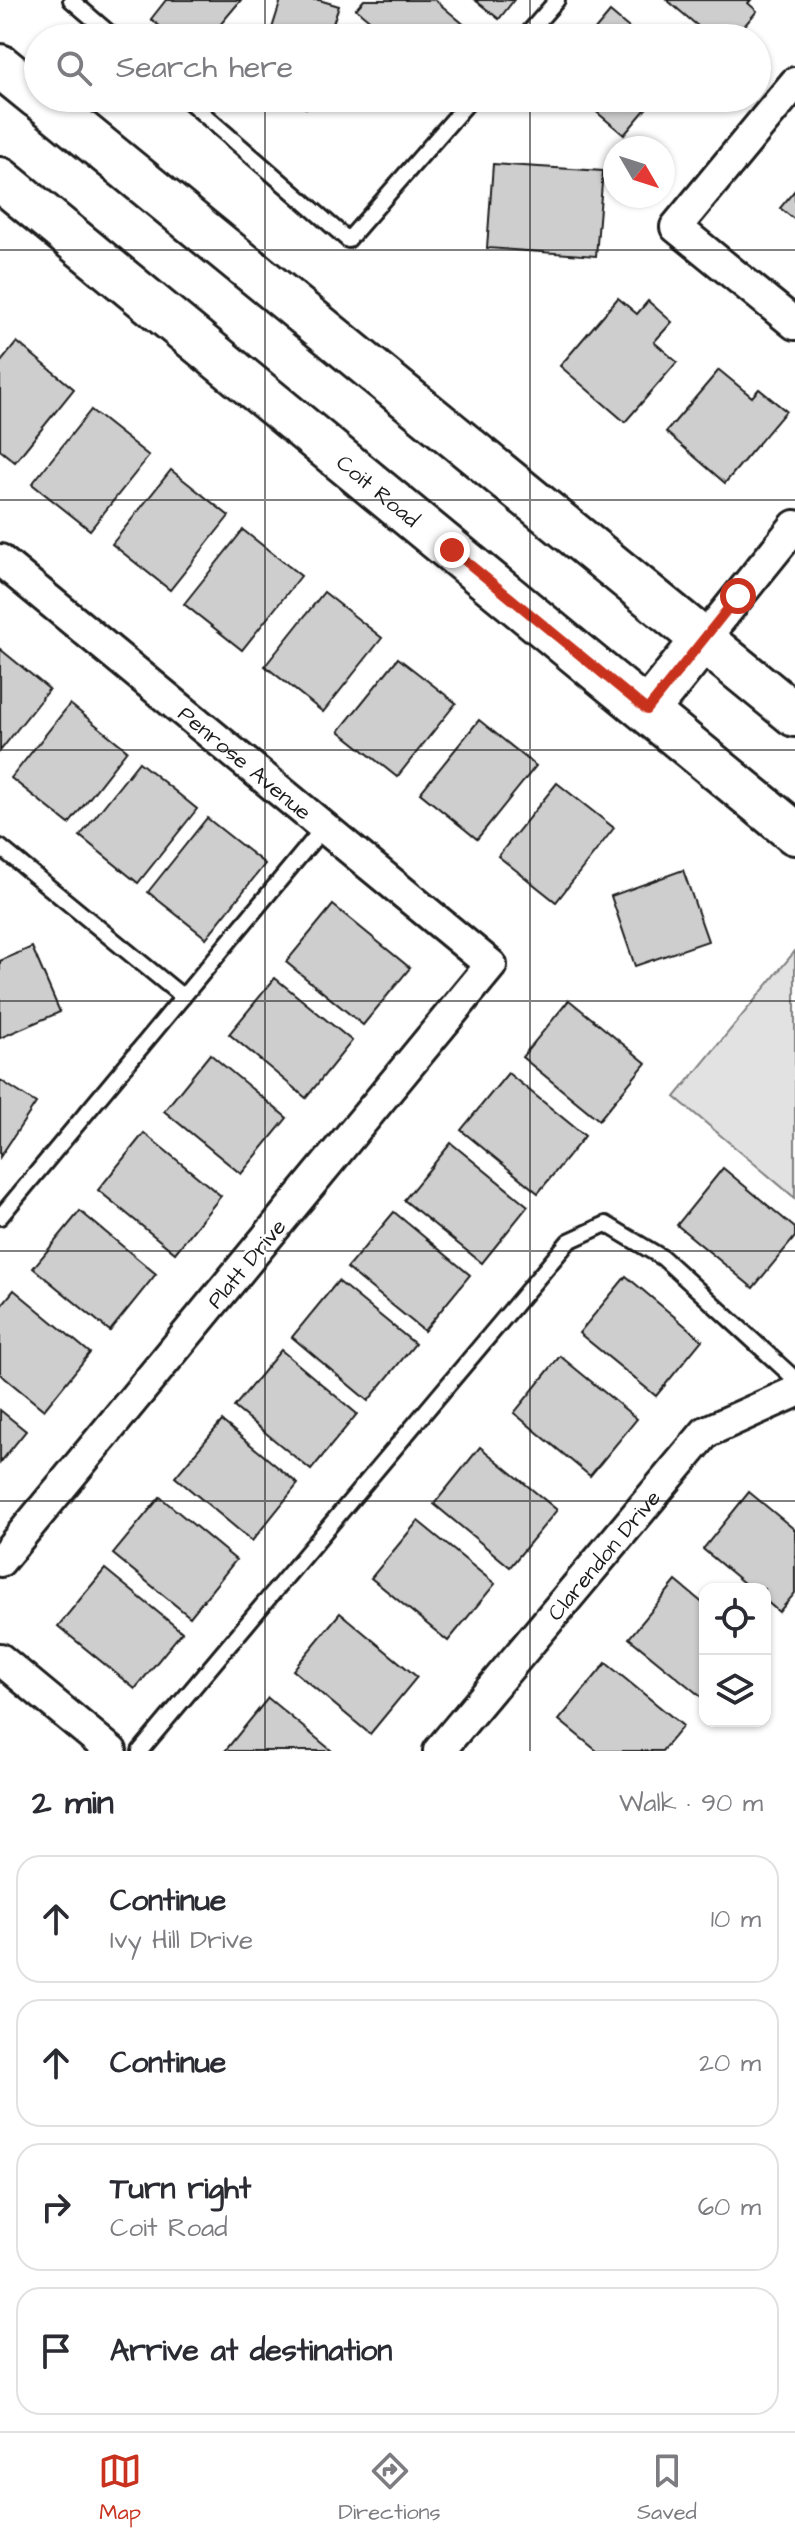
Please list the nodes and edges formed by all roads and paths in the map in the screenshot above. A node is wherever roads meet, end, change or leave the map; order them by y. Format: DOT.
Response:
graph roads {
  1 [pos="71,0"];
  2 [pos="557,0"];
  3 [pos="99,24"];
  4 [pos="536,24"];
  5 [pos="0,66"];
  6 [pos="795,83"];
  7 [pos="24,85"];
  8 [pos="57,112"];
  9 [pos="201,112"];
  10 [pos="460,112"];
  11 [pos="0,179"];
  12 [pos="795,324"];
  13 [pos="795,526"];
  14 [pos="0,560"];
  15 [pos="704,639"];
  16 [pos="647,710"];
  17 [pos="795,715"];
  18 [pos="324,827"];
  19 [pos="795,833"];
  20 [pos="0,847"];
  21 [pos="491,965"];
  22 [pos="183,997"];
  23 [pos="0,1217"];
  24 [pos="795,1379"];
  25 [pos="795,1392"];
  26 [pos="0,1561"];
  27 [pos="0,1659"];
  28 [pos="111,1751"];
  29 [pos="140,1751"];
  30 [pos="439,1751"];
  1 -- 3 [label="lane"];
  2 -- 4 [label="lane"];
  5 -- 7 [label="main road"];
  6 -- 12 [label="street"];
  8 -- 15 [label="main road"];
  9 -- 10 [label="lane"];
  11 -- 16 [label="main road, Coit Road"];
  13 -- 15 [label="street"];
  14 -- 18 [label="street, Penrose Avenue"];
  15 -- 16 [label="main road"];
  15 -- 17 [label="main road"];
  16 -- 19 [label="main road, Coit Road"];
  18 -- 21 [label="street, Penrose Avenue"];
  18 -- 22 [label="lane"];
  20 -- 22 [label="lane"];
  21 -- 26 [label="street, Platt Drive"];
  22 -- 23 [label="lane"];
  24 -- 29 [label="lane"];
  25 -- 30 [label="street, Clarendon Drive"];
  27 -- 28 [label="street"];
}
